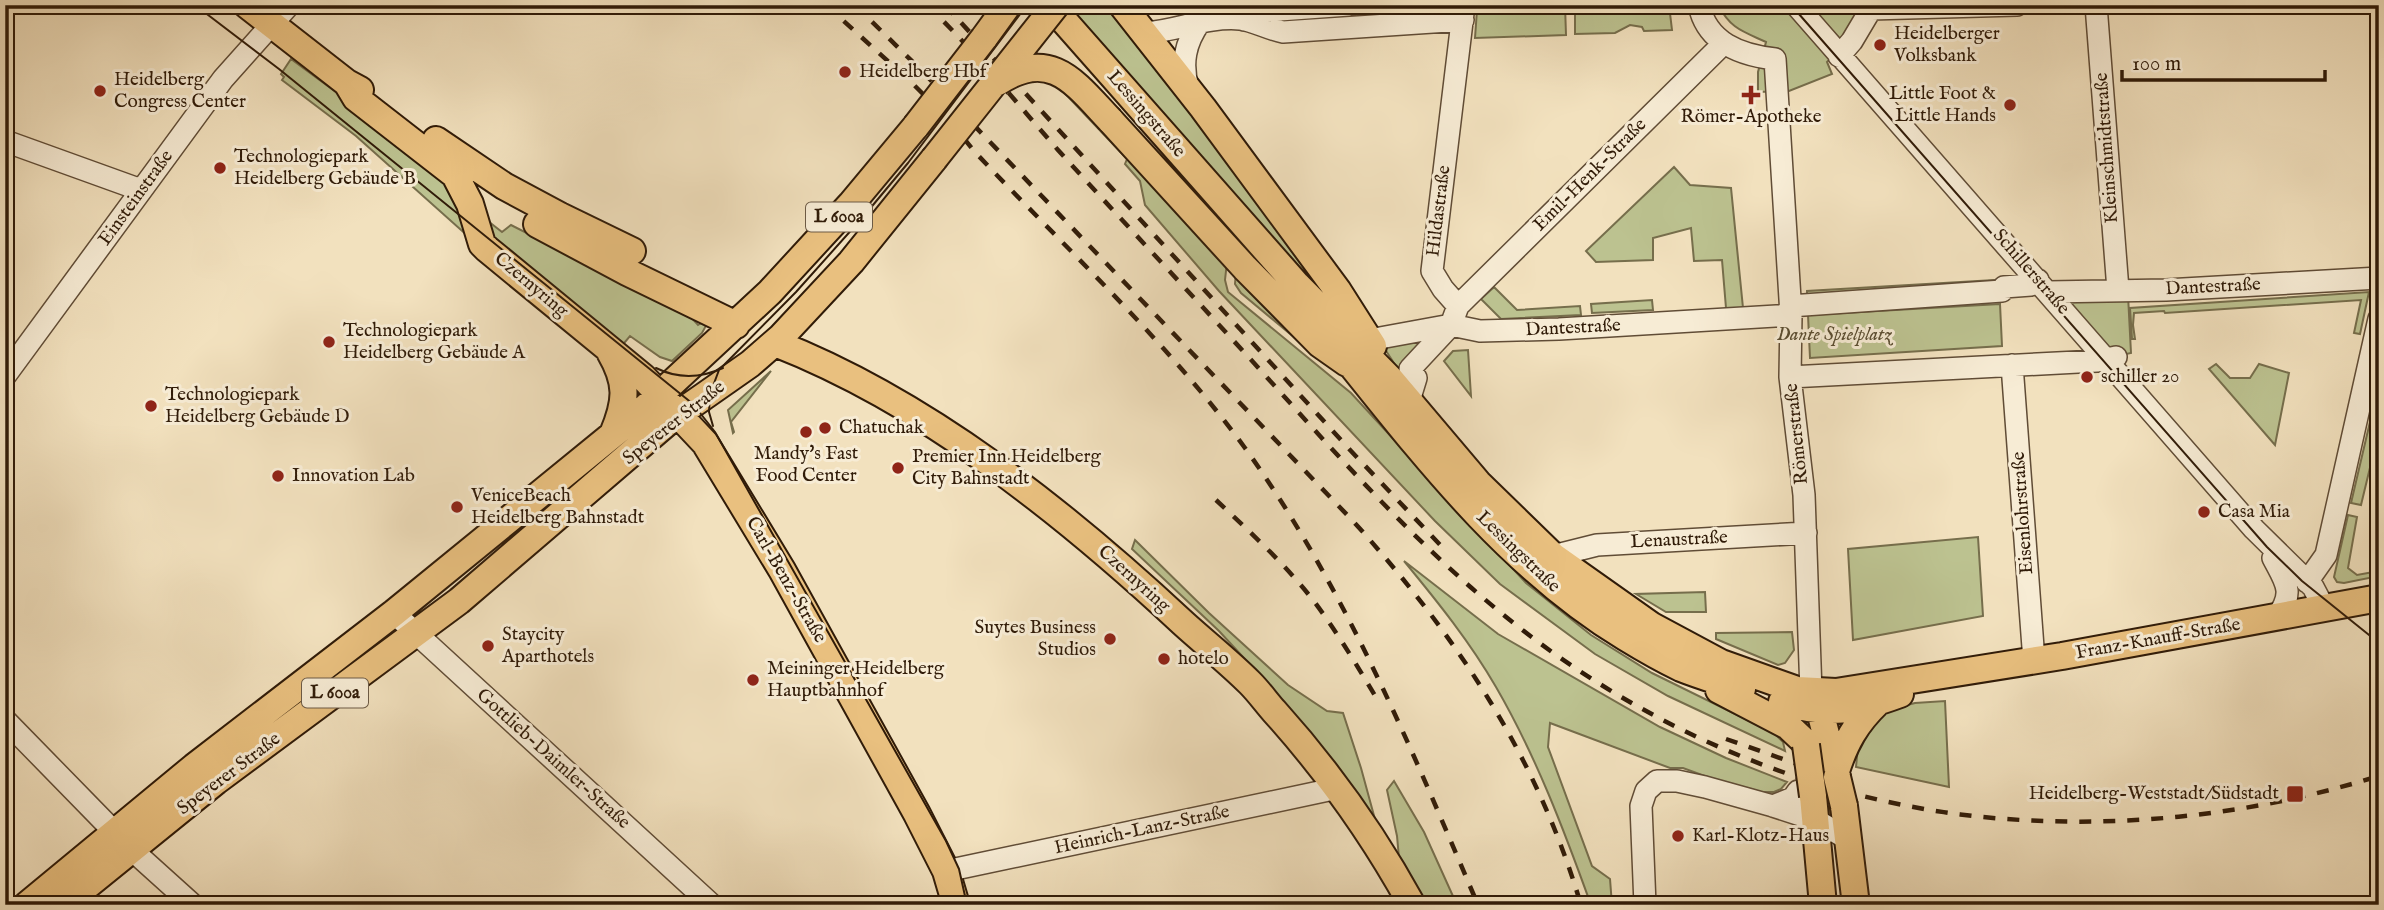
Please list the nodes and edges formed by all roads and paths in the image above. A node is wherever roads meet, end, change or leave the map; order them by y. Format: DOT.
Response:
graph roads {
  1 [pos="247,5"];
  2 [pos="984,5"];
  3 [pos="1008,5"];
  4 [pos="1050,5"];
  5 [pos="1056,5"];
  6 [pos="1122,5"];
  7 [pos="1349,5"];
  8 [pos="1699,5"];
  9 [pos="1796,5"];
  10 [pos="2017,5"];
  11 [pos="2096,5"];
  12 [pos="1871,7"];
  13 [pos="1464,13"];
  14 [pos="280,15"];
  15 [pos="1244,20"];
  16 [pos="1200,22"];
  17 [pos="1145,33"];
  18 [pos="984,38"];
  19 [pos="1723,44"];
  20 [pos="1839,56"];
  21 [pos="347,83"];
  22 [pos="990,87"];
  23 [pos="1188,88"];
  24 [pos="5,141"];
  25 [pos="469,163"];
  26 [pos="141,190"];
  27 [pos="632,251"];
  28 [pos="2379,278"];
  29 [pos="1297,285"];
  30 [pos="2043,286"];
  31 [pos="2118,290"];
  32 [pos="1791,310"];
  33 [pos="1454,316"];
  34 [pos="2379,319"];
  35 [pos="740,322"];
  36 [pos="778,340"];
  37 [pos="1369,340"];
  38 [pos="609,351"];
  39 [pos="2114,358"];
  40 [pos="2012,365"];
  41 [pos="1354,368"];
  42 [pos="1400,374"];
  43 [pos="5,376"];
  44 [pos="1790,377"];
  45 [pos="660,394"];
  46 [pos="679,414"];
  47 [pos="612,436"];
  48 [pos="1806,533"];
  49 [pos="1553,556"];
  50 [pos="1528,565"];
  51 [pos="2297,583"];
  52 [pos="2379,597"];
  53 [pos="2323,608"];
  54 [pos="394,613"];
  55 [pos="2277,617"];
  56 [pos="415,633"];
  57 [pos="2034,661"];
  58 [pos="1681,668"];
  59 [pos="1936,677"];
  60 [pos="1877,703"];
  61 [pos="1812,704"];
  62 [pos="5,720"];
  63 [pos="1824,752"];
  64 [pos="1338,788"];
  65 [pos="1809,802"];
  66 [pos="1773,806"];
  67 [pos="1849,840"];
  68 [pos="124,841"];
  69 [pos="946,871"];
  70 [pos="27,905"];
  71 [pos="63,905"];
  72 [pos="193,905"];
  73 [pos="712,905"];
  74 [pos="956,905"];
  75 [pos="1412,905"];
  76 [pos="1645,905"];
  77 [pos="1823,905"];
  78 [pos="1856,905"];
  1 -- 14 [label="main road, Czernyring"];
  2 -- 18 [label="main road"];
  3 -- 18 [label="main road, Speyerer Straße / L 600a"];
  4 -- 29 [label="main road, Lessingstraße"];
  5 -- 22 [label="main road, Speyerer Straße / L 600a, bridge"];
  6 -- 17 [label="main road"];
  7 -- 15 [label="street"];
  8 -- 19 [label="street"];
  9 -- 20 [label="street, Schillerstraße"];
  10 -- 12 [label="street"];
  11 -- 31 [label="street, Kleinschmidtstraße"];
  12 -- 20 [label="street"];
  13 -- 15 [label="street"];
  13 -- 33 [label="street, Hildastraße"];
  14 -- 21 [label="main road, Czernyring"];
  14 -- 26 [label="street, Einsteinstraße"];
  15 -- 16 [label="street"];
  16 -- 17 [label="street"];
  16 -- 23 [label="street"];
  17 -- 23 [label="main road"];
  18 -- 35 [label="main road, Speyerer Straße / L 600a, bridge"];
  19 -- 32 [label="street, Römerstraße"];
  19 -- 33 [label="street, Emil-Henk-Straße"];
  20 -- 30 [label="street, Schillerstraße"];
  21 -- 25 [label="main road, Czernyring"];
  21 -- 38 [label="main road, Czernyring"];
  22 -- 36 [label="main road, Speyerer Straße / L 600a, bridge"];
  22 -- 41 [label="main road, bridge"];
  23 -- 37 [label="main road"];
  24 -- 26 [label="street"];
  25 -- 27 [label="main road, Czernyring"];
  25 -- 35 [label="main road, Czernyring"];
  26 -- 43 [label="street, Einsteinstraße"];
  28 -- 31 [label="street, Dantestraße"];
  29 -- 41 [label="main road, Lessingstraße"];
  29 -- 42 [label="main road, Lessingstraße"];
  30 -- 31 [label="street, Dantestraße"];
  30 -- 32 [label="street, Dantestraße"];
  30 -- 39 [label="street, Schillerstraße"];
  32 -- 33 [label="street, Dantestraße"];
  32 -- 44 [label="street, Römerstraße"];
  33 -- 37 [label="street"];
  33 -- 42 [label="street"];
  34 -- 51 [label="street"];
  35 -- 45 [label="main road, Speyerer Straße / L 600a"];
  35 -- 46 [label="main road"];
  36 -- 46 [label="main road, Speyerer Straße / L 600a"];
  36 -- 64 [label="main road, Czernyring"];
  37 -- 42 [label="main road"];
  38 -- 45 [label="main road, Czernyring"];
  38 -- 47 [label="main road"];
  39 -- 40 [label="street"];
  39 -- 51 [label="street, Schillerstraße"];
  40 -- 44 [label="street"];
  40 -- 57 [label="street, Eisenlohrstraße"];
  41 -- 50 [label="main road, Lessingstraße"];
  42 -- 49 [label="main road, Lessingstraße"];
  44 -- 48 [label="street, Römerstraße"];
  45 -- 46 [label="main road, Czernyring"];
  45 -- 47 [label="main road, Speyerer Straße / L 600a"];
  46 -- 56 [label="main road, Speyerer Straße / L 600a"];
  46 -- 69 [label="main road, Carl-Benz-Straße"];
  47 -- 54 [label="main road, Speyerer Straße / L 600a"];
  48 -- 49 [label="street, Lenaustraße"];
  48 -- 61 [label="street, Römerstraße"];
  49 -- 50 [label="main road"];
  49 -- 61 [label="main road, Lessingstraße"];
  50 -- 58 [label="main road, Lessingstraße"];
  51 -- 53 [label="street, Schillerstraße"];
  51 -- 55 [label="street"];
  52 -- 53 [label="main road, Franz-Knauff-Straße"];
  53 -- 55 [label="main road, Franz-Knauff-Straße"];
  54 -- 56 [label="street, Gottlieb-Daimler-Straße"];
  54 -- 68 [label="main road, Speyerer Straße / L 600a"];
  55 -- 57 [label="main road, Franz-Knauff-Straße"];
  56 -- 68 [label="main road, Speyerer Straße / L 600a"];
  56 -- 73 [label="street, Gottlieb-Daimler-Straße"];
  57 -- 59 [label="main road, Franz-Knauff-Straße"];
  58 -- 61 [label="main road, Lessingstraße"];
  58 -- 63 [label="main road"];
  59 -- 60 [label="main road, Franz-Knauff-Straße"];
  59 -- 61 [label="main road, Franz-Knauff-Straße"];
  60 -- 61 [label="main road, Franz-Knauff-Straße"];
  60 -- 63 [label="main road"];
  61 -- 63 [label="main road"];
  62 -- 68 [label="street"];
  63 -- 65 [label="main road, bridge"];
  63 -- 67 [label="main road, bridge"];
  64 -- 69 [label="street, Heinrich-Lanz-Straße"];
  64 -- 75 [label="main road, Czernyring"];
  65 -- 66 [label="street"];
  65 -- 66 [label="street"];
  65 -- 67 [label="street"];
  65 -- 77 [label="main road"];
  66 -- 76 [label="street"];
  67 -- 78 [label="main road"];
  68 -- 70 [label="main road, Speyerer Straße / L 600a"];
  68 -- 71 [label="main road, Speyerer Straße / L 600a"];
  68 -- 72 [label="street"];
  69 -- 74 [label="main road, Carl-Benz-Straße"];
}
